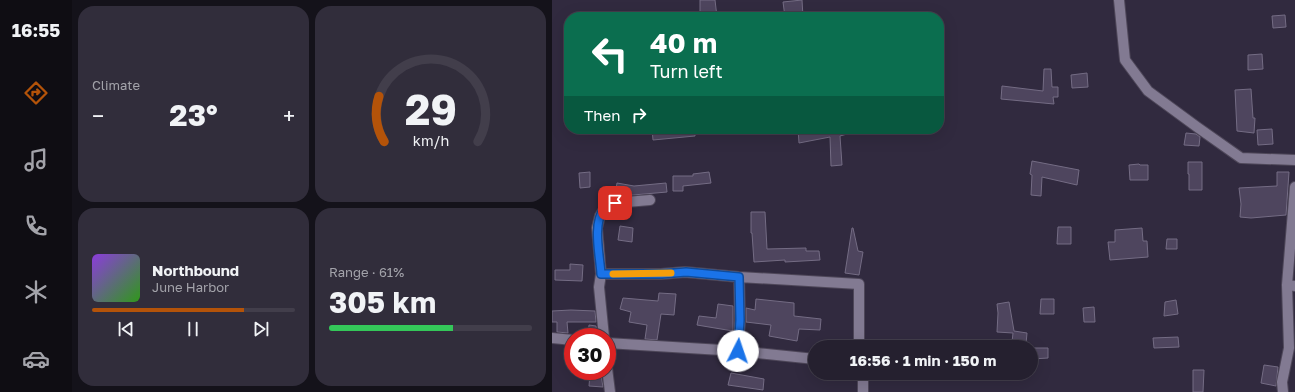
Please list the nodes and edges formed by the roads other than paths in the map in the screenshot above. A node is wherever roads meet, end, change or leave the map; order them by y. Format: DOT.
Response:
graph roads {
  1 [pos="1119,0"];
  2 [pos="1295,160"];
  3 [pos="1295,187"];
  4 [pos="650,200"];
  5 [pos="601,274"];
  6 [pos="739,277"];
  7 [pos="1291,286"];
  8 [pos="603,328"];
  9 [pos="552,338"];
  10 [pos="564,339"];
  11 [pos="859,340"];
  12 [pos="616,344"];
  13 [pos="738,351"];
  14 [pos="808,358"];
  15 [pos="608,380"];
  16 [pos="863,380"];
  17 [pos="610,392"];
  18 [pos="863,392"];
  19 [pos="1283,392"];
  1 -- 2 [label="street"];
  3 -- 7 [label="street"];
  4 -- 5 [label="street"];
  5 -- 6 [label="street"];
  5 -- 8 [label="street"];
  6 -- 11 [label="street"];
  6 -- 13 [label="street"];
  7 -- 19 [label="street"];
  9 -- 10 [label="street"];
  12 -- 13 [label="street"];
  13 -- 14 [label="street"];
  15 -- 17 [label="street"];
  16 -- 18 [label="street"];
}
